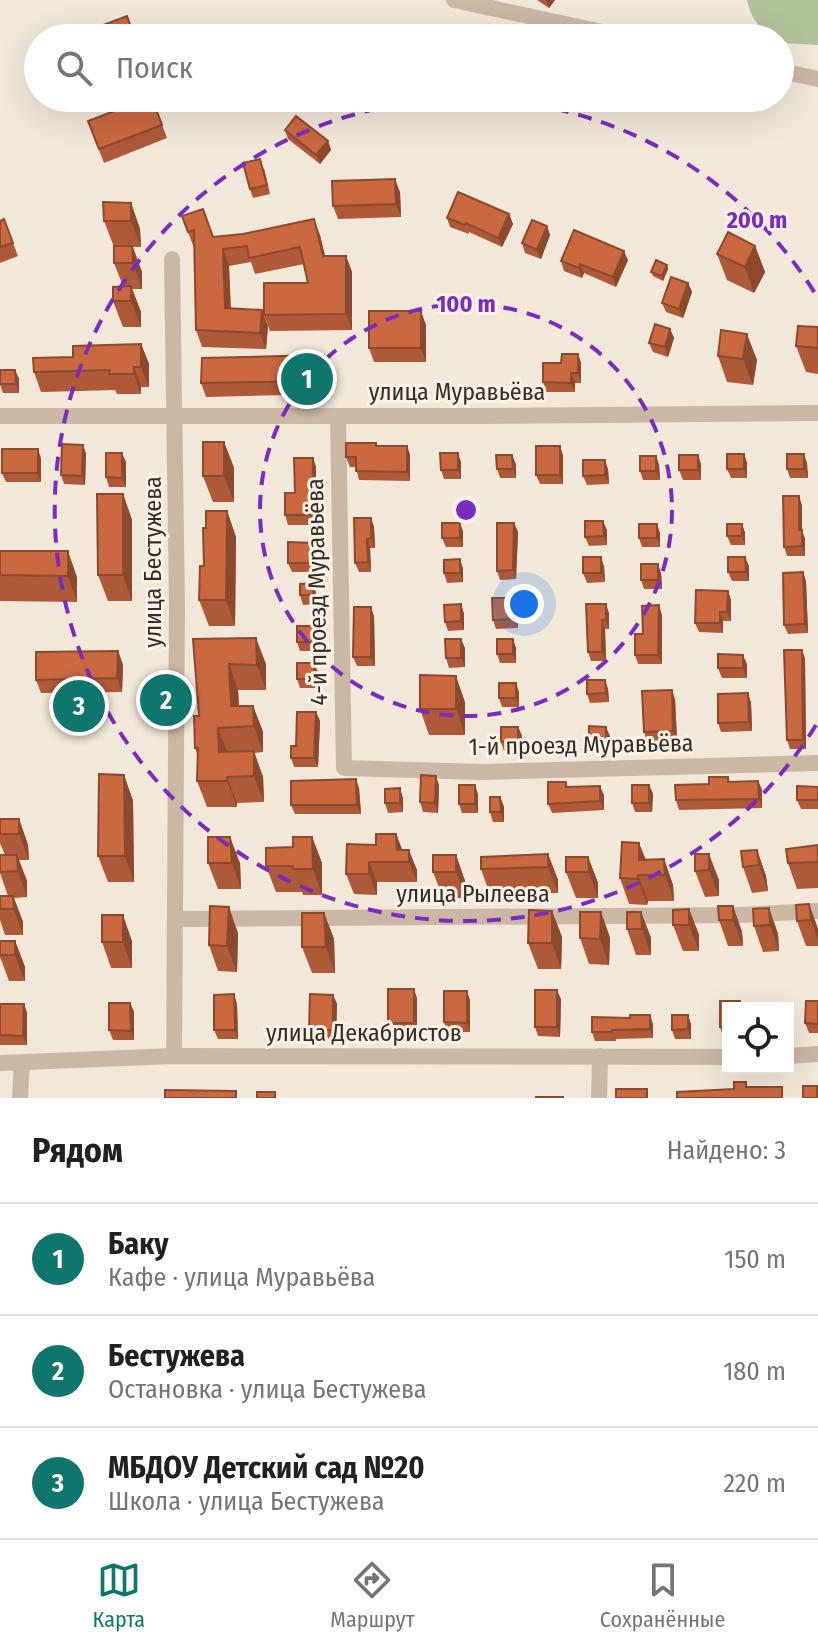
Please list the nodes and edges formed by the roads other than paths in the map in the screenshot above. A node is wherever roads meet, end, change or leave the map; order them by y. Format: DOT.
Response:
graph roads {
  1 [pos="454,0"];
  2 [pos="565,24"];
  3 [pos="794,74"];
  4 [pos="818,79"];
  5 [pos="172,259"];
  6 [pos="818,413"];
  7 [pos="0,416"];
  8 [pos="338,416"];
  9 [pos="176,417"];
  10 [pos="818,763"];
  11 [pos="344,768"];
  12 [pos="818,911"];
  13 [pos="176,919"];
  14 [pos="818,1054"];
  15 [pos="174,1056"];
  16 [pos="600,1056"];
  17 [pos="794,1056"];
  18 [pos="722,1057"];
  19 [pos="0,1063"];
  20 [pos="22,1063"];
  21 [pos="20,1098"];
  22 [pos="599,1098"];
  1 -- 2 [label="street"];
  3 -- 4 [label="street"];
  5 -- 9 [label="street, улица Бестужева"];
  6 -- 8 [label="street, улица Муравьёва"];
  7 -- 9 [label="street, улица Муравьёва"];
  8 -- 9 [label="street, улица Муравьёва"];
  8 -- 11 [label="street, 4-й проезд Муравьёва"];
  9 -- 13 [label="street, улица Бестужева"];
  10 -- 11 [label="street, 1-й проезд Муравьёва"];
  12 -- 13 [label="street, улица Рылеева"];
  13 -- 15 [label="street, улица Бестужева"];
  14 -- 17 [label="street"];
  15 -- 16 [label="street, улица Декабристов"];
  15 -- 20 [label="street, улица Декабристов"];
  16 -- 18 [label="street, улица Декабристов"];
  16 -- 22 [label="street"];
  19 -- 20 [label="street, улица Декабристов"];
  20 -- 21 [label="street"];
}
